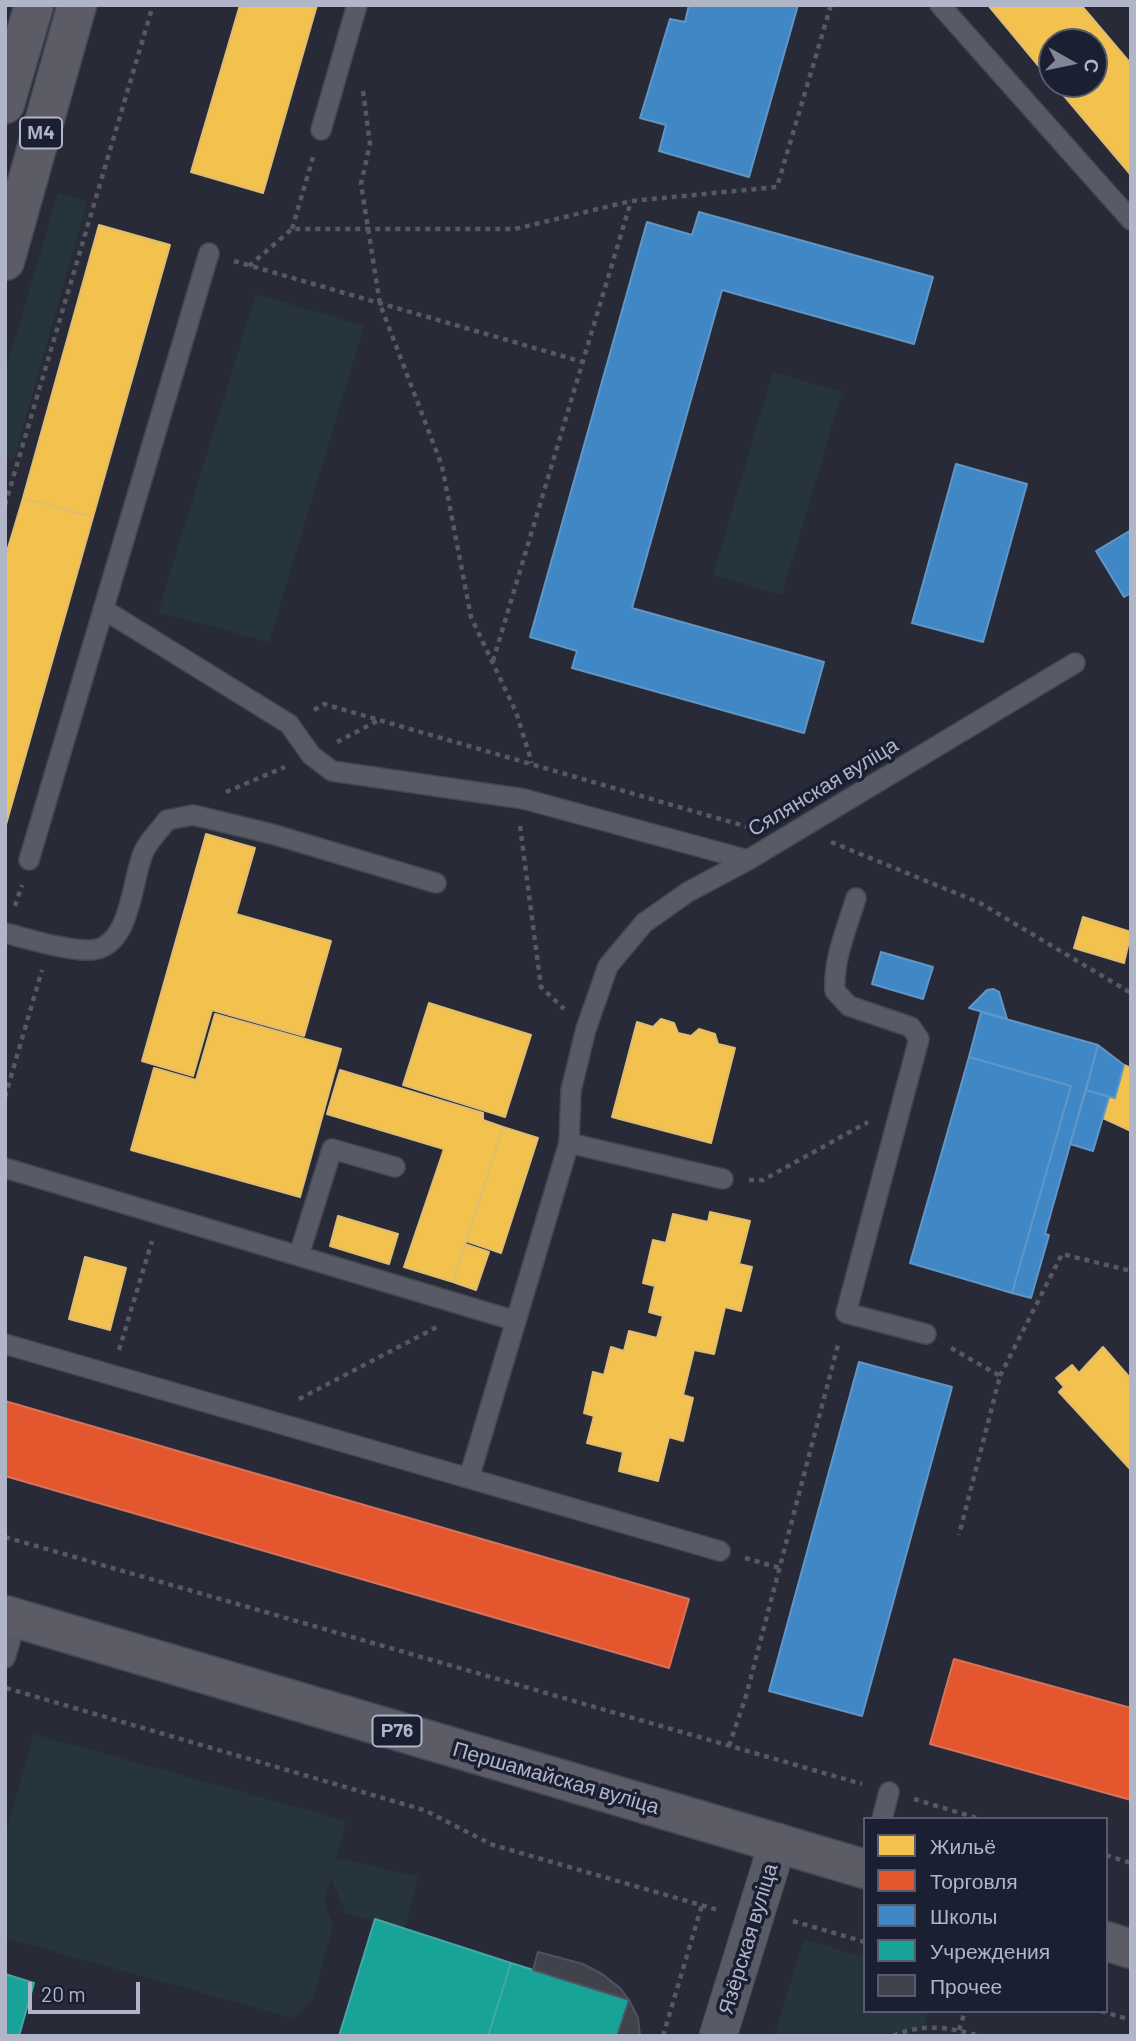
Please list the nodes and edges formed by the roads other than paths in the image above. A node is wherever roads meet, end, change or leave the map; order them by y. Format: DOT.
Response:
graph roads {
  1 [pos="34,5"];
  2 [pos="77,5"];
  3 [pos="357,5"];
  4 [pos="940,5"];
  5 [pos="5,104"];
  6 [pos="321,130"];
  7 [pos="1131,220"];
  8 [pos="209,253"];
  9 [pos="5,261"];
  10 [pos="103,609"];
  11 [pos="1075,663"];
  12 [pos="29,860"];
  13 [pos="748,860"];
  14 [pos="436,883"];
  15 [pos="856,898"];
  16 [pos="6,933"];
  17 [pos="569,1143"];
  18 [pos="395,1167"];
  19 [pos="5,1168"];
  20 [pos="723,1180"];
  21 [pos="299,1255"];
  22 [pos="516,1321"];
  23 [pos="926,1334"];
  24 [pos="5,1344"];
  25 [pos="469,1478"];
  26 [pos="720,1552"];
  27 [pos="11,1617"];
  28 [pos="5,1658"];
  29 [pos="889,1792"];
  30 [pos="883,1817"];
  31 [pos="778,1842"];
  32 [pos="863,1868"];
  33 [pos="1108,1942"];
  34 [pos="1131,1949"];
  35 [pos="718,2036"];
  1 -- 5 [label="main road, М4"];
  2 -- 9 [label="main road, М4"];
  3 -- 6 [label="lane"];
  4 -- 7 [label="lane"];
  8 -- 10 [label="lane"];
  10 -- 12 [label="lane"];
  10 -- 13 [label="lane"];
  11 -- 13 [label="lane, Сялянская вуліца"];
  13 -- 17 [label="lane, Сялянская вуліца"];
  14 -- 16 [label="lane"];
  15 -- 23 [label="lane"];
  17 -- 20 [label="lane"];
  17 -- 22 [label="lane"];
  18 -- 21 [label="lane"];
  19 -- 21 [label="lane"];
  21 -- 22 [label="lane"];
  22 -- 25 [label="lane"];
  24 -- 25 [label="lane"];
  25 -- 26 [label="lane"];
  27 -- 28 [label="lane"];
  27 -- 31 [label="main road, Першамайская вуліца / Р76"];
  29 -- 30 [label="lane"];
  31 -- 32 [label="main road, Першамайская вуліца / Р76"];
  31 -- 35 [label="street, Язёрская вуліца"];
  33 -- 34 [label="main road"];
}
